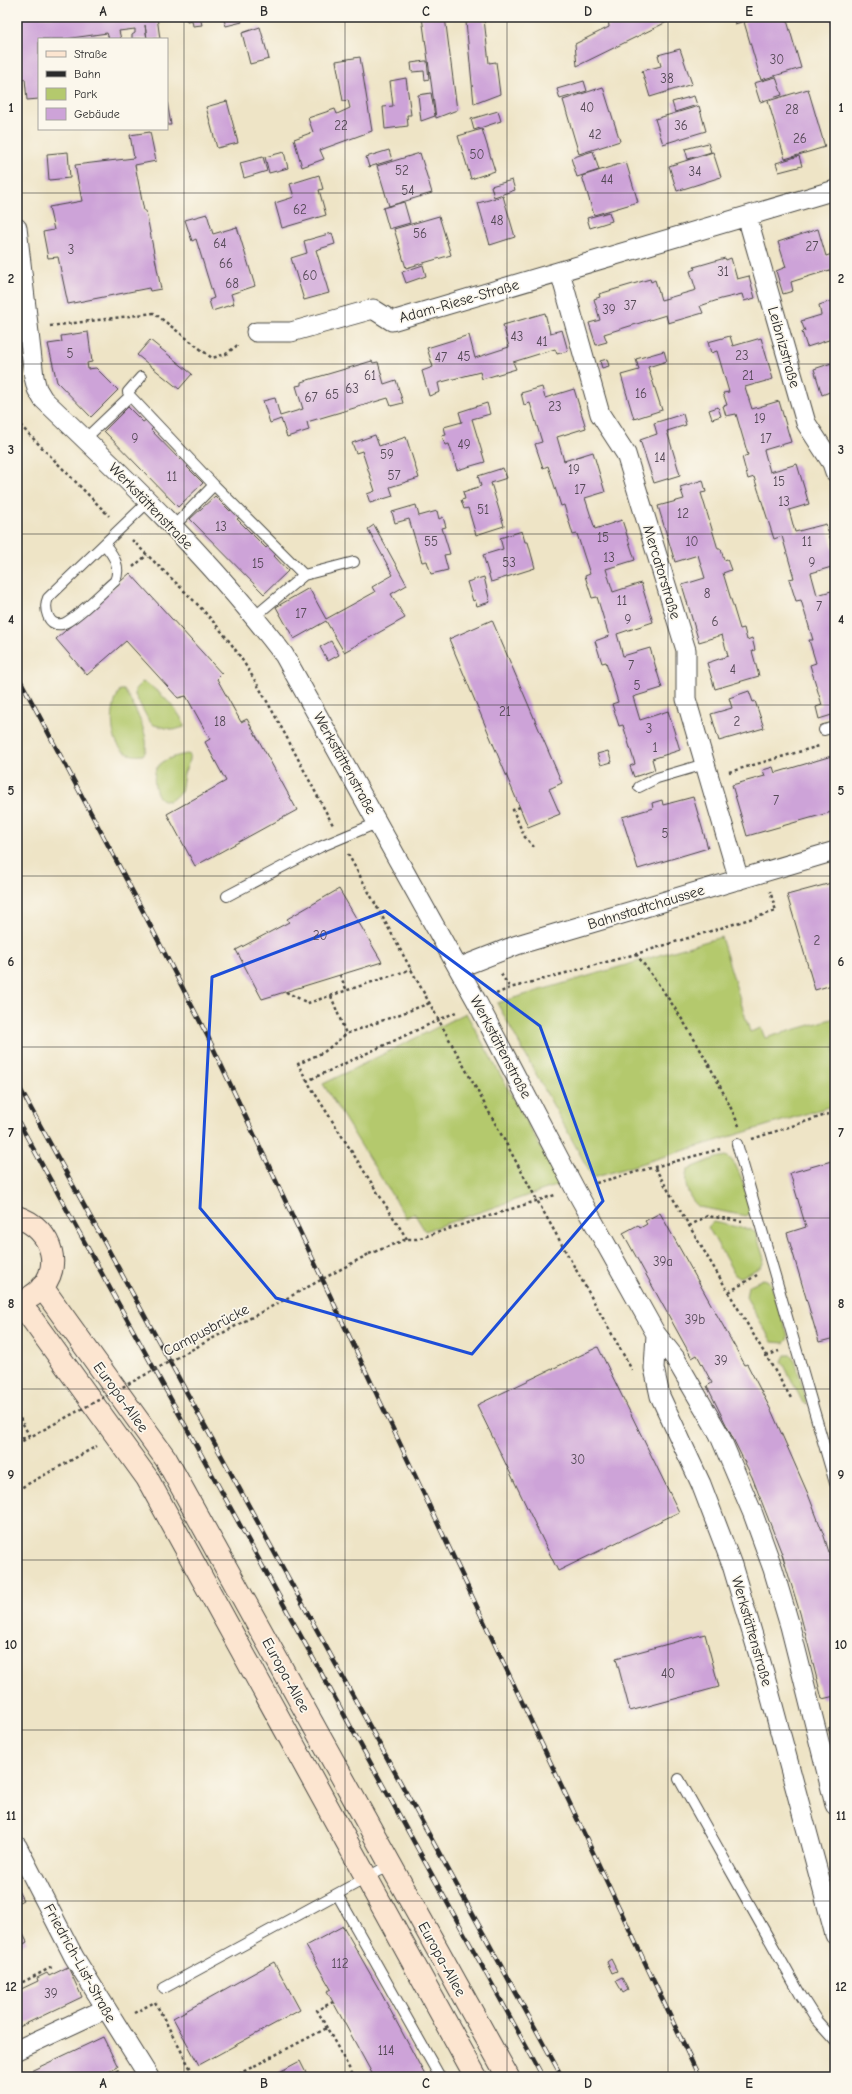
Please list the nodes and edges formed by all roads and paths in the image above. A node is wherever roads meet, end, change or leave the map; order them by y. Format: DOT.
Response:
graph roads {
  1 [pos="835,190"];
  2 [pos="747,216"];
  3 [pos="17,228"];
  4 [pos="560,272"];
  5 [pos="29,328"];
  6 [pos="256,332"];
  7 [pos="141,377"];
  8 [pos="130,396"];
  9 [pos="17,420"];
  10 [pos="85,439"];
  11 [pos="835,472"];
  12 [pos="214,485"];
  13 [pos="149,501"];
  14 [pos="173,527"];
  15 [pos="122,529"];
  16 [pos="105,545"];
  17 [pos="354,562"];
  18 [pos="304,575"];
  19 [pos="254,617"];
  20 [pos="835,727"];
  21 [pos="824,730"];
  22 [pos="820,746"];
  23 [pos="707,771"];
  24 [pos="639,787"];
  25 [pos="520,807"];
  26 [pos="378,823"];
  27 [pos="341,840"];
  28 [pos="534,847"];
  29 [pos="835,851"];
  30 [pos="739,880"];
  31 [pos="227,896"];
  32 [pos="776,911"];
  33 [pos="636,954"];
  34 [pos="458,968"];
  35 [pos="412,969"];
  36 [pos="340,975"];
  37 [pos="347,990"];
  38 [pos="286,992"];
  39 [pos="331,996"];
  40 [pos="477,1002"];
  41 [pos="430,1003"];
  42 [pos="440,1020"];
  43 [pos="346,1034"];
  44 [pos="307,1082"];
  45 [pos="835,1112"];
  46 [pos="742,1142"];
  47 [pos="655,1168"];
  48 [pos="575,1189"];
  49 [pos="537,1200"];
  50 [pos="17,1217"];
  51 [pos="760,1223"];
  52 [pos="689,1226"];
  53 [pos="407,1240"];
  54 [pos="772,1265"];
  55 [pos="42,1287"];
  56 [pos="729,1292"];
  57 [pos="17,1303"];
  58 [pos="656,1334"];
  59 [pos="633,1372"];
  60 [pos="795,1404"];
  61 [pos="17,1413"];
  62 [pos="116,1436"];
  63 [pos="17,1442"];
  64 [pos="835,1483"];
  65 [pos="17,1490"];
  66 [pos="679,1779"];
  67 [pos="835,1805"];
  68 [pos="17,1846"];
  69 [pos="390,1865"];
  70 [pos="366,1878"];
  71 [pos="337,1894"];
  72 [pos="835,1935"];
  73 [pos="74,1957"];
  74 [pos="17,1985"];
  75 [pos="164,1988"];
  76 [pos="155,2002"];
  77 [pos="333,2002"];
  78 [pos="105,2009"];
  79 [pos="134,2013"];
  80 [pos="327,2028"];
  81 [pos="835,2041"];
  82 [pos="17,2050"];
  83 [pos="149,2077"];
  84 [pos="195,2077"];
  85 [pos="233,2077"];
  86 [pos="354,2077"];
  87 [pos="440,2077"];
  88 [pos="476,2077"];
  89 [pos="508,2077"];
  1 -- 2 [label="street, Adam-Riese-Straße"];
  2 -- 4 [label="street, Adam-Riese-Straße"];
  2 -- 11 [label="street, Leibnizstraße"];
  3 -- 5 [label="street, Werkstättenstraße"];
  4 -- 6 [label="street, Adam-Riese-Straße"];
  4 -- 23 [label="street, Mercatorstraße"];
  5 -- 6 [label="path"];
  5 -- 10 [label="street, Werkstättenstraße"];
  7 -- 8 [label="lane"];
  8 -- 10 [label="lane"];
  8 -- 12 [label="lane"];
  9 -- 15 [label="path"];
  10 -- 13 [label="street, Werkstättenstraße"];
  12 -- 14 [label="lane"];
  12 -- 18 [label="lane"];
  13 -- 14 [label="street, Werkstättenstraße"];
  13 -- 15 [label="lane"];
  14 -- 19 [label="street, Werkstättenstraße"];
  15 -- 16 [label="lane"];
  15 -- 27 [label="path"];
  16 -- 16 [label="lane"];
  17 -- 18 [label="lane"];
  18 -- 19 [label="lane"];
  19 -- 26 [label="street, Werkstättenstraße"];
  20 -- 21 [label="lane"];
  22 -- 23 [label="path"];
  23 -- 24 [label="lane"];
  23 -- 30 [label="street, Mercatorstraße"];
  25 -- 28 [label="path"];
  26 -- 27 [label="lane"];
  26 -- 34 [label="street, Werkstättenstraße"];
  27 -- 31 [label="lane"];
  27 -- 35 [label="path"];
  29 -- 30 [label="street, Bahnstadtchaussee"];
  30 -- 34 [label="street, Bahnstadtchaussee"];
  32 -- 33 [label="path"];
  33 -- 40 [label="path"];
  33 -- 46 [label="path"];
  34 -- 40 [label="street, Werkstättenstraße"];
  35 -- 37 [label="path"];
  35 -- 41 [label="path"];
  36 -- 37 [label="path"];
  37 -- 39 [label="path"];
  38 -- 39 [label="path"];
  39 -- 43 [label="path"];
  40 -- 48 [label="street, Werkstättenstraße"];
  41 -- 42 [label="path"];
  41 -- 43 [label="path"];
  42 -- 44 [label="path"];
  42 -- 49 [label="path"];
  43 -- 44 [label="path"];
  44 -- 53 [label="path"];
  45 -- 46 [label="path"];
  46 -- 47 [label="path"];
  46 -- 51 [label="lane"];
  47 -- 48 [label="path"];
  47 -- 52 [label="path"];
  48 -- 58 [label="street, Werkstättenstraße"];
  49 -- 53 [label="path, Campusbrücke"];
  49 -- 59 [label="path"];
  50 -- 55 [label="main road"];
  51 -- 52 [label="path"];
  51 -- 54 [label="lane"];
  52 -- 56 [label="path"];
  53 -- 63 [label="path, Campusbrücke, bridge"];
  54 -- 56 [label="path"];
  54 -- 64 [label="lane"];
  55 -- 57 [label="main road"];
  55 -- 69 [label="main road, Europa-Allee"];
  56 -- 60 [label="path"];
  57 -- 62 [label="main road, Europa-Allee"];
  58 -- 67 [label="street, Werkstättenstraße"];
  58 -- 72 [label="street, Werkstättenstraße"];
  61 -- 63 [label="path"];
  62 -- 65 [label="path"];
  62 -- 70 [label="main road, Europa-Allee"];
  66 -- 81 [label="lane"];
  68 -- 73 [label="street, Friedrich-List-Straße"];
  69 -- 70 [label="lane"];
  69 -- 89 [label="main road, Europa-Allee"];
  70 -- 71 [label="lane"];
  70 -- 88 [label="main road, Europa-Allee"];
  71 -- 75 [label="lane"];
  71 -- 87 [label="lane"];
  73 -- 74 [label="path"];
  73 -- 78 [label="street, Friedrich-List-Straße"];
  75 -- 76 [label="path"];
  76 -- 79 [label="path"];
  76 -- 84 [label="path"];
  77 -- 80 [label="path"];
  78 -- 82 [label="street"];
  78 -- 83 [label="street, Friedrich-List-Straße"];
  80 -- 85 [label="path"];
  80 -- 86 [label="path"];
}
